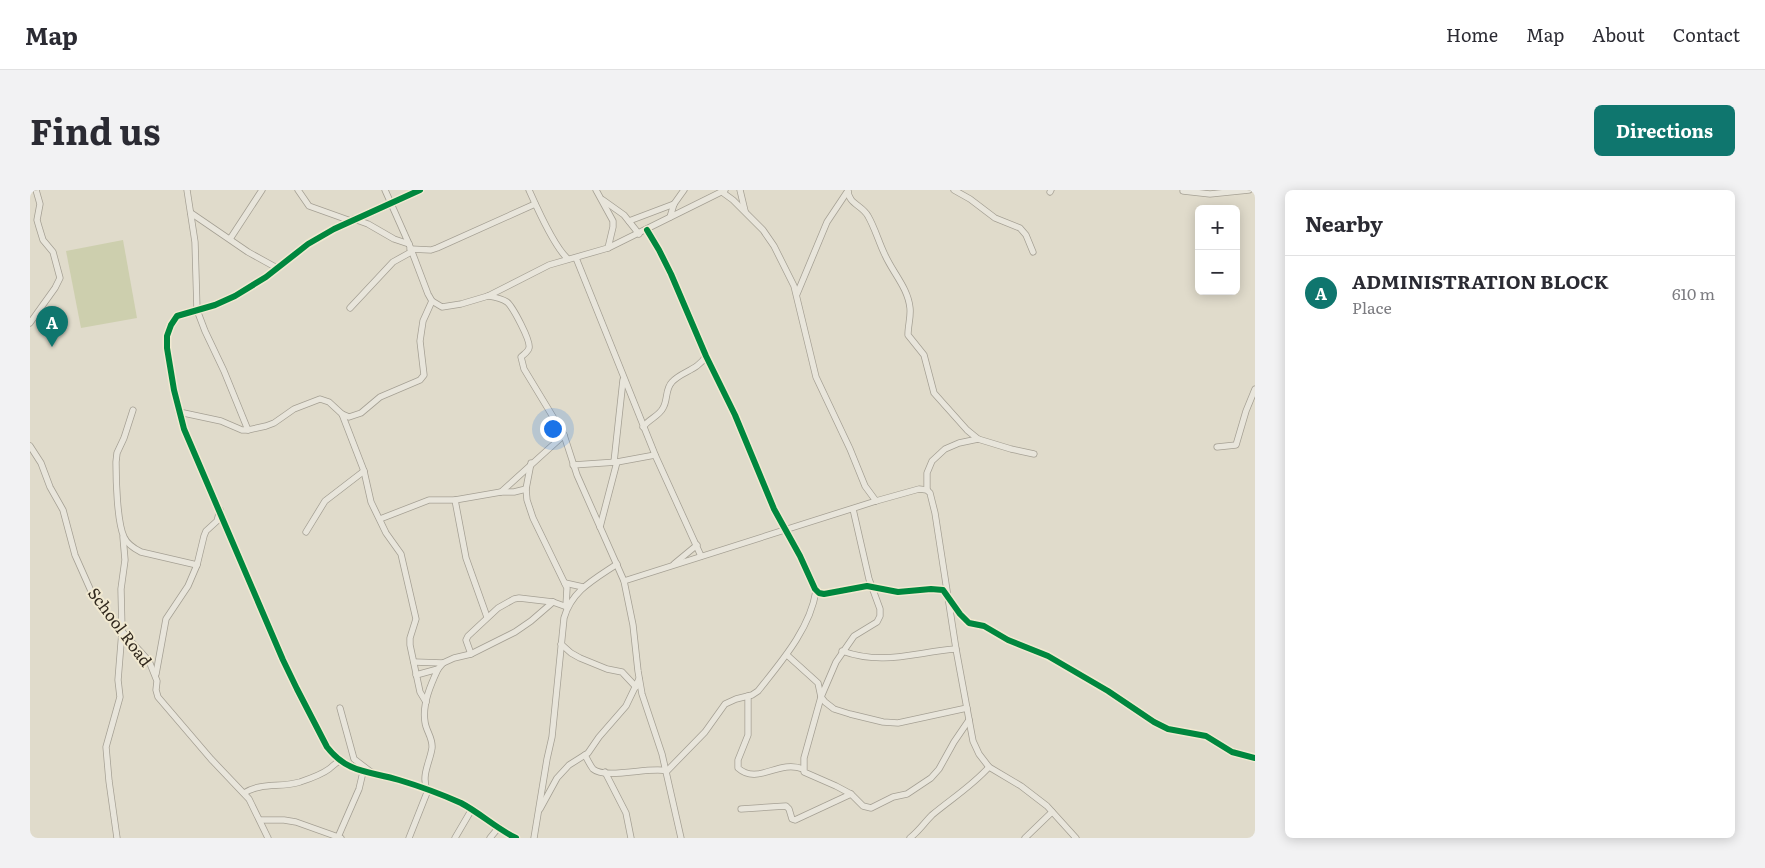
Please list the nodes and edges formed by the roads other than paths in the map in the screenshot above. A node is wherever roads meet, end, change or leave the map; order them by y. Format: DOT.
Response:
graph roads {
  1 [pos="36,190"];
  2 [pos="187,190"];
  3 [pos="262,190"];
  4 [pos="298,190"];
  5 [pos="385,190"];
  6 [pos="420,190"];
  7 [pos="529,190"];
  8 [pos="596,190"];
  9 [pos="684,190"];
  10 [pos="740,190"];
  11 [pos="954,190"];
  12 [pos="1250,190"];
  13 [pos="723,191"];
  14 [pos="847,191"];
  15 [pos="1183,191"];
  16 [pos="1210,192"];
  17 [pos="603,200"];
  18 [pos="391,203"];
  19 [pos="535,204"];
  20 [pos="674,204"];
  21 [pos="745,211"];
  22 [pos="191,213"];
  23 [pos="670,217"];
  24 [pos="353,220"];
  25 [pos="629,221"];
  26 [pos="647,230"];
  27 [pos="638,234"];
  28 [pos="230,239"];
  29 [pos="608,248"];
  30 [pos="410,249"];
  31 [pos="1033,252"];
  32 [pos="576,258"];
  33 [pos="568,259"];
  34 [pos="277,268"];
  35 [pos="797,294"];
  36 [pos="488,296"];
  37 [pos="432,301"];
  38 [pos="350,308"];
  39 [pos="197,310"];
  40 [pos="30,323"];
  41 [pos="706,356"];
  42 [pos="623,378"];
  43 [pos="1255,389"];
  44 [pos="133,410"];
  45 [pos="180,412"];
  46 [pos="342,414"];
  47 [pos="643,427"];
  48 [pos="248,430"];
  49 [pos="564,435"];
  50 [pos="978,439"];
  51 [pos="30,446"];
  52 [pos="1217,447"];
  53 [pos="1034,454"];
  54 [pos="655,455"];
  55 [pos="616,462"];
  56 [pos="531,463"];
  57 [pos="573,465"];
  58 [pos="364,471"];
  59 [pos="526,488"];
  60 [pos="927,490"];
  61 [pos="501,492"];
  62 [pos="455,500"];
  63 [pos="876,501"];
  64 [pos="853,509"];
  65 [pos="220,510"];
  66 [pos="380,519"];
  67 [pos="600,527"];
  68 [pos="784,530"];
  69 [pos="306,532"];
  70 [pos="124,537"];
  71 [pos="697,545"];
  72 [pos="701,556"];
  73 [pos="617,564"];
  74 [pos="197,565"];
  75 [pos="671,567"];
  76 [pos="624,581"];
  77 [pos="565,583"];
  78 [pos="583,587"];
  79 [pos="872,587"];
  80 [pos="816,591"];
  81 [pos="949,598"];
  82 [pos="553,602"];
  83 [pos="566,607"];
  84 [pos="487,617"];
  85 [pos="122,631"];
  86 [pos="562,644"];
  87 [pos="956,650"];
  88 [pos="842,651"];
  89 [pos="471,654"];
  90 [pos="787,655"];
  91 [pos="414,662"];
  92 [pos="443,663"];
  93 [pos="438,669"];
  94 [pos="155,676"];
  95 [pos="416,676"];
  96 [pos="639,679"];
  97 [pos="636,687"];
  98 [pos="748,696"];
  99 [pos="821,697"];
  100 [pos="426,702"];
  101 [pos="340,708"];
  102 [pos="967,708"];
  103 [pos="969,720"];
  104 [pos="585,755"];
  105 [pos="1255,758"];
  106 [pos="341,760"];
  107 [pos="989,767"];
  108 [pos="802,769"];
  109 [pos="667,771"];
  110 [pos="363,772"];
  111 [pos="605,772"];
  112 [pos="374,775"];
  113 [pos="427,790"];
  114 [pos="244,793"];
  115 [pos="851,794"];
  116 [pos="472,808"];
  117 [pos="741,809"];
  118 [pos="1052,812"];
  119 [pos="538,813"];
  120 [pos="260,820"];
  121 [pos="499,827"];
  122 [pos="532,836"];
  123 [pos="412,837"];
  124 [pos="117,838"];
  125 [pos="268,838"];
  126 [pos="340,838"];
  127 [pos="454,838"];
  128 [pos="490,838"];
  129 [pos="516,838"];
  130 [pos="631,838"];
  131 [pos="681,838"];
  132 [pos="910,838"];
  133 [pos="1025,838"];
  134 [pos="1076,838"];
  1 -- 40 [label="street"];
  2 -- 22 [label="street"];
  3 -- 28 [label="street"];
  4 -- 24 [label="street"];
  5 -- 18 [label="street"];
  6 -- 18 [label="street"];
  7 -- 19 [label="street"];
  8 -- 17 [label="street"];
  9 -- 20 [label="street"];
  10 -- 21 [label="street"];
  11 -- 31 [label="street"];
  12 -- 16 [label="street"];
  13 -- 21 [label="street"];
  13 -- 23 [label="street"];
  14 -- 35 [label="street"];
  14 -- 50 [label="street"];
  15 -- 16 [label="street"];
  17 -- 25 [label="street"];
  17 -- 29 [label="street"];
  18 -- 24 [label="street"];
  18 -- 30 [label="street"];
  19 -- 30 [label="street"];
  19 -- 33 [label="street"];
  20 -- 23 [label="street"];
  20 -- 25 [label="street"];
  21 -- 35 [label="street"];
  22 -- 28 [label="street"];
  22 -- 39 [label="street"];
  23 -- 26 [label="street"];
  24 -- 30 [label="street"];
  24 -- 34 [label="street"];
  25 -- 27 [label="street"];
  26 -- 27 [label="street"];
  26 -- 41 [label="street"];
  27 -- 29 [label="street"];
  28 -- 34 [label="street"];
  29 -- 32 [label="street"];
  30 -- 37 [label="street"];
  30 -- 38 [label="street"];
  32 -- 33 [label="street"];
  32 -- 42 [label="street"];
  33 -- 36 [label="street"];
  34 -- 39 [label="street"];
  35 -- 63 [label="street"];
  36 -- 37 [label="street"];
  36 -- 49 [label="street"];
  37 -- 46 [label="street"];
  39 -- 45 [label="street"];
  39 -- 48 [label="street"];
  41 -- 47 [label="street"];
  41 -- 68 [label="street"];
  42 -- 47 [label="street"];
  42 -- 55 [label="street"];
  43 -- 52 [label="street"];
  44 -- 70 [label="street"];
  45 -- 48 [label="street"];
  45 -- 65 [label="street"];
  46 -- 48 [label="street"];
  46 -- 58 [label="street"];
  47 -- 54 [label="street"];
  49 -- 56 [label="street"];
  49 -- 57 [label="street"];
  50 -- 53 [label="street"];
  50 -- 60 [label="street"];
  51 -- 85 [label="street, School Road"];
  54 -- 55 [label="street"];
  54 -- 71 [label="street"];
  55 -- 57 [label="street"];
  55 -- 67 [label="street"];
  56 -- 59 [label="street"];
  56 -- 61 [label="street"];
  57 -- 67 [label="street"];
  58 -- 66 [label="street"];
  58 -- 69 [label="street"];
  59 -- 61 [label="street"];
  59 -- 77 [label="street"];
  60 -- 63 [label="street"];
  60 -- 81 [label="street"];
  61 -- 62 [label="street"];
  62 -- 66 [label="street"];
  62 -- 84 [label="street"];
  63 -- 64 [label="street"];
  64 -- 68 [label="street"];
  64 -- 79 [label="street"];
  65 -- 74 [label="street"];
  65 -- 106 [label="street"];
  66 -- 91 [label="street"];
  67 -- 73 [label="street"];
  68 -- 72 [label="street"];
  68 -- 80 [label="street"];
  70 -- 74 [label="street"];
  70 -- 85 [label="street"];
  71 -- 72 [label="street"];
  71 -- 75 [label="street"];
  72 -- 75 [label="street"];
  73 -- 76 [label="street"];
  73 -- 78 [label="street"];
  74 -- 94 [label="street"];
  75 -- 76 [label="street"];
  76 -- 96 [label="street"];
  77 -- 78 [label="street"];
  77 -- 83 [label="street"];
  78 -- 83 [label="street"];
  79 -- 80 [label="street"];
  79 -- 81 [label="street"];
  79 -- 88 [label="street"];
  80 -- 90 [label="street"];
  81 -- 87 [label="street"];
  81 -- 105 [label="street"];
  82 -- 83 [label="street"];
  82 -- 84 [label="street"];
  82 -- 89 [label="street"];
  83 -- 86 [label="street"];
  84 -- 89 [label="street"];
  85 -- 94 [label="street, School Road"];
  85 -- 124 [label="street"];
  86 -- 97 [label="street"];
  86 -- 119 [label="street"];
  87 -- 88 [label="street"];
  87 -- 102 [label="street"];
  88 -- 99 [label="street"];
  89 -- 92 [label="street"];
  90 -- 98 [label="street"];
  90 -- 99 [label="street"];
  91 -- 92 [label="street"];
  91 -- 95 [label="street"];
  92 -- 93 [label="street"];
  93 -- 95 [label="street"];
  93 -- 100 [label="street"];
  94 -- 114 [label="street, School Road"];
  95 -- 100 [label="street"];
  96 -- 97 [label="street"];
  96 -- 109 [label="street"];
  97 -- 104 [label="street"];
  98 -- 108 [label="street"];
  98 -- 109 [label="street"];
  99 -- 102 [label="street"];
  99 -- 108 [label="street"];
  100 -- 113 [label="street"];
  101 -- 112 [label="street"];
  102 -- 103 [label="street"];
  103 -- 107 [label="street"];
  103 -- 115 [label="street"];
  104 -- 111 [label="street"];
  104 -- 119 [label="street"];
  106 -- 110 [label="street"];
  106 -- 114 [label="street"];
  107 -- 118 [label="street"];
  107 -- 132 [label="street"];
  108 -- 115 [label="street"];
  109 -- 111 [label="street"];
  109 -- 131 [label="street"];
  110 -- 112 [label="street"];
  110 -- 126 [label="street"];
  111 -- 130 [label="street"];
  112 -- 113 [label="street"];
  113 -- 116 [label="street"];
  113 -- 123 [label="street"];
  114 -- 120 [label="street, School Road"];
  115 -- 117 [label="street"];
  116 -- 121 [label="street"];
  116 -- 127 [label="street"];
  118 -- 133 [label="street"];
  118 -- 134 [label="street"];
  119 -- 122 [label="street"];
  120 -- 125 [label="street, School Road"];
  120 -- 126 [label="street"];
  121 -- 128 [label="street"];
  121 -- 129 [label="street"];
}
